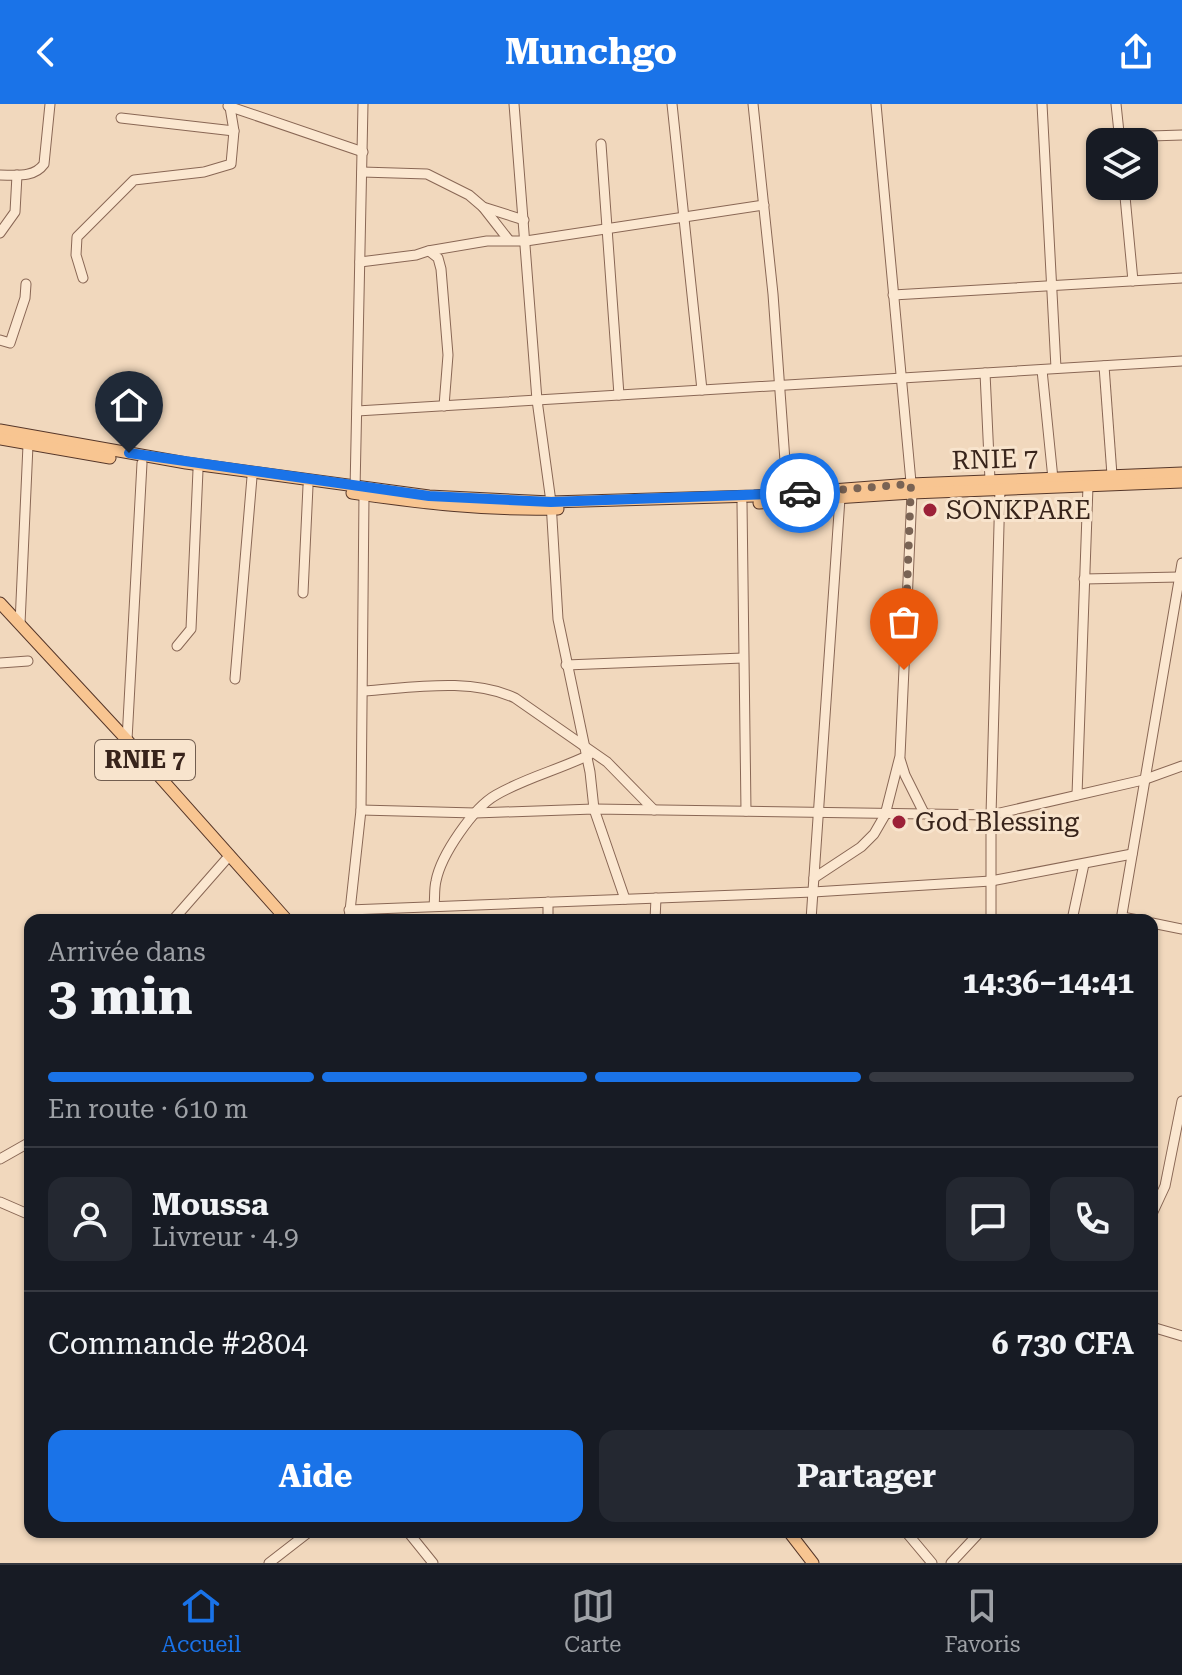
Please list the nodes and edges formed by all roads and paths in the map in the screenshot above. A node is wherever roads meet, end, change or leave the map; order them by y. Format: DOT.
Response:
graph roads {
  1 [pos="50,104"];
  2 [pos="363,104"];
  3 [pos="514,104"];
  4 [pos="672,104"];
  5 [pos="753,104"];
  6 [pos="876,104"];
  7 [pos="1042,104"];
  8 [pos="1116,104"];
  9 [pos="228,105"];
  10 [pos="121,118"];
  11 [pos="1118,128"];
  12 [pos="234,131"];
  13 [pos="1182,135"];
  14 [pos="1158,137"];
  15 [pos="601,144"];
  16 [pos="363,152"];
  17 [pos="362,172"];
  18 [pos="0,175"];
  19 [pos="17,175"];
  20 [pos="1125,200"];
  21 [pos="764,205"];
  22 [pos="483,207"];
  23 [pos="686,217"];
  24 [pos="524,220"];
  25 [pos="607,229"];
  26 [pos="0,233"];
  27 [pos="508,239"];
  28 [pos="526,241"];
  29 [pos="428,251"];
  30 [pos="360,262"];
  31 [pos="83,278"];
  32 [pos="1182,278"];
  33 [pos="1133,281"];
  34 [pos="26,284"];
  35 [pos="1052,286"];
  36 [pos="893,295"];
  37 [pos="0,340"];
  38 [pos="1182,361"];
  39 [pos="1104,366"];
  40 [pos="1056,368"];
  41 [pos="1042,370"];
  42 [pos="985,373"];
  43 [pos="901,378"];
  44 [pos="780,385"];
  45 [pos="702,390"];
  46 [pos="619,395"];
  47 [pos="537,400"];
  48 [pos="444,406"];
  49 [pos="357,411"];
  50 [pos="0,430"];
  51 [pos="0,439"];
  52 [pos="28,445"];
  53 [pos="785,461"];
  54 [pos="142,463"];
  55 [pos="198,470"];
  56 [pos="1182,473"];
  57 [pos="1112,475"];
  58 [pos="252,477"];
  59 [pos="1053,479"];
  60 [pos="990,480"];
  61 [pos="1182,482"];
  62 [pos="308,486"];
  63 [pos="1088,486"];
  64 [pos="911,488"];
  65 [pos="1000,489"];
  66 [pos="358,491"];
  67 [pos="840,498"];
  68 [pos="742,503"];
  69 [pos="552,506"];
  70 [pos="1182,563"];
  71 [pos="1179,577"];
  72 [pos="1084,579"];
  73 [pos="303,593"];
  74 [pos="0,603"];
  75 [pos="1178,621"];
  76 [pos="20,624"];
  77 [pos="177,646"];
  78 [pos="743,658"];
  79 [pos="28,661"];
  80 [pos="0,663"];
  81 [pos="566,665"];
  82 [pos="235,679"];
  83 [pos="363,691"];
  84 [pos="127,740"];
  85 [pos="583,744"];
  86 [pos="590,755"];
  87 [pos="900,756"];
  88 [pos="1182,766"];
  89 [pos="1143,780"];
  90 [pos="1077,795"];
  91 [pos="594,809"];
  92 [pos="361,810"];
  93 [pos="654,810"];
  94 [pos="746,811"];
  95 [pos="818,812"];
  96 [pos="475,813"];
  97 [pos="924,813"];
  98 [pos="885,815"];
  99 [pos="991,815"];
  100 [pos="1132,854"];
  101 [pos="230,855"];
  102 [pos="1084,864"];
  103 [pos="814,878"];
  104 [pos="991,881"];
  105 [pos="813,892"];
  106 [pos="656,898"];
  107 [pos="625,899"];
  108 [pos="548,902"];
  109 [pos="434,906"];
  110 [pos="178,914"];
  111 [pos="282,914"];
  112 [pos="349,914"];
  113 [pos="358,914"];
  114 [pos="548,914"];
  115 [pos="655,914"];
  116 [pos="811,914"];
  117 [pos="991,914"];
  118 [pos="1073,914"];
  119 [pos="1122,914"];
  120 [pos="1158,924"];
  121 [pos="1182,929"];
  122 [pos="1182,1101"];
  123 [pos="1180,1116"];
  124 [pos="24,1145"];
  125 [pos="0,1159"];
  126 [pos="1158,1201"];
  127 [pos="0,1202"];
  128 [pos="24,1212"];
  129 [pos="1158,1329"];
  130 [pos="1182,1336"];
  131 [pos="301,1538"];
  132 [pos="413,1538"];
  133 [pos="794,1538"];
  134 [pos="911,1538"];
  135 [pos="974,1538"];
  136 [pos="269,1563"];
  137 [pos="433,1563"];
  138 [pos="813,1563"];
  139 [pos="932,1563"];
  140 [pos="951,1563"];
  1 -- 19 [label="street"];
  2 -- 16 [label="street"];
  3 -- 24 [label="street"];
  4 -- 23 [label="street"];
  5 -- 21 [label="street"];
  6 -- 36 [label="street"];
  7 -- 35 [label="street"];
  8 -- 11 [label="street"];
  9 -- 12 [label="street"];
  9 -- 16 [label="street"];
  10 -- 12 [label="street"];
  12 -- 31 [label="street"];
  13 -- 14 [label="street"];
  15 -- 25 [label="street"];
  16 -- 17 [label="street"];
  17 -- 22 [label="street"];
  17 -- 30 [label="street"];
  18 -- 19 [label="street"];
  19 -- 26 [label="street"];
  20 -- 33 [label="street"];
  21 -- 23 [label="street"];
  21 -- 44 [label="street"];
  22 -- 24 [label="street"];
  22 -- 27 [label="street"];
  23 -- 25 [label="street"];
  23 -- 45 [label="street"];
  24 -- 28 [label="street"];
  25 -- 28 [label="street"];
  25 -- 46 [label="street"];
  27 -- 28 [label="street"];
  27 -- 29 [label="street"];
  28 -- 47 [label="street"];
  29 -- 30 [label="street"];
  29 -- 48 [label="street"];
  30 -- 49 [label="street"];
  32 -- 33 [label="street"];
  33 -- 35 [label="street"];
  34 -- 37 [label="street"];
  35 -- 36 [label="street"];
  35 -- 40 [label="street"];
  36 -- 43 [label="street"];
  38 -- 39 [label="street"];
  39 -- 40 [label="street"];
  39 -- 57 [label="street"];
  40 -- 41 [label="street"];
  41 -- 42 [label="street"];
  41 -- 59 [label="street"];
  42 -- 43 [label="street"];
  42 -- 60 [label="street"];
  43 -- 44 [label="street"];
  43 -- 64 [label="street"];
  44 -- 45 [label="street"];
  44 -- 53 [label="street"];
  45 -- 46 [label="street"];
  46 -- 47 [label="street"];
  47 -- 48 [label="street"];
  47 -- 69 [label="street"];
  48 -- 49 [label="street"];
  49 -- 66 [label="street"];
  50 -- 66 [label="main road, RNIE 7 / RNIE 7"];
  51 -- 52 [label="main road, RNIE 7 / RNIE 7"];
  52 -- 54 [label="main road, RNIE 7 / RNIE 7"];
  52 -- 76 [label="street"];
  54 -- 55 [label="main road, RNIE 7 / RNIE 7"];
  54 -- 84 [label="street"];
  55 -- 58 [label="main road, RNIE 7 / RNIE 7"];
  55 -- 77 [label="street"];
  56 -- 57 [label="main road, RNIE 7 / RNIE 7"];
  57 -- 59 [label="main road, RNIE 7 / RNIE 7"];
  58 -- 62 [label="main road, RNIE 7 / RNIE 7"];
  58 -- 82 [label="street"];
  59 -- 60 [label="main road, RNIE 7 / RNIE 7"];
  60 -- 64 [label="main road, RNIE 7 / RNIE 7"];
  61 -- 63 [label="main road, RNIE 7 / RNIE 7"];
  62 -- 66 [label="main road, RNIE 7 / RNIE 7"];
  62 -- 73 [label="street"];
  63 -- 65 [label="main road, RNIE 7 / RNIE 7"];
  63 -- 72 [label="street"];
  64 -- 65 [label="main road, RNIE 7 / RNIE 7"];
  64 -- 67 [label="main road, RNIE 7 / RNIE 7"];
  64 -- 69 [label="main road, RNIE 7 / RNIE 7"];
  64 -- 87 [label="street"];
  65 -- 99 [label="street"];
  66 -- 69 [label="main road, RNIE 7 / RNIE 7"];
  66 -- 83 [label="street"];
  67 -- 68 [label="main road, RNIE 7 / RNIE 7"];
  67 -- 95 [label="street"];
  68 -- 69 [label="main road, RNIE 7 / RNIE 7"];
  68 -- 78 [label="street"];
  69 -- 81 [label="street"];
  70 -- 71 [label="street"];
  71 -- 72 [label="street"];
  71 -- 75 [label="street"];
  72 -- 90 [label="street"];
  74 -- 76 [label="main road, RNIE 7"];
  75 -- 89 [label="street"];
  76 -- 84 [label="main road, RNIE 7"];
  78 -- 81 [label="street"];
  78 -- 94 [label="street"];
  79 -- 80 [label="street"];
  81 -- 85 [label="street"];
  83 -- 85 [label="street"];
  83 -- 92 [label="street"];
  84 -- 101 [label="main road, RNIE 7"];
  85 -- 86 [label="street"];
  86 -- 91 [label="street"];
  86 -- 93 [label="street"];
  86 -- 96 [label="street"];
  87 -- 97 [label="street"];
  87 -- 98 [label="street"];
  88 -- 89 [label="street"];
  89 -- 90 [label="street"];
  89 -- 100 [label="street"];
  90 -- 99 [label="street"];
  91 -- 93 [label="street"];
  91 -- 96 [label="street"];
  91 -- 107 [label="street"];
  92 -- 96 [label="street"];
  92 -- 112 [label="street"];
  93 -- 94 [label="street"];
  94 -- 95 [label="street"];
  95 -- 98 [label="street"];
  95 -- 103 [label="street"];
  96 -- 109 [label="street"];
  97 -- 98 [label="street"];
  97 -- 99 [label="street"];
  98 -- 103 [label="street"];
  99 -- 104 [label="street"];
  100 -- 102 [label="street"];
  100 -- 119 [label="street"];
  101 -- 110 [label="street"];
  101 -- 111 [label="main road, RNIE 7"];
  102 -- 104 [label="street"];
  102 -- 118 [label="street"];
  103 -- 105 [label="street"];
  104 -- 105 [label="street"];
  104 -- 117 [label="street"];
  105 -- 106 [label="street"];
  105 -- 116 [label="street"];
  106 -- 107 [label="street"];
  106 -- 115 [label="street"];
  107 -- 108 [label="street"];
  108 -- 109 [label="street"];
  108 -- 114 [label="street"];
  109 -- 113 [label="street"];
  120 -- 121 [label="street"];
  122 -- 123 [label="street"];
  123 -- 126 [label="street"];
  124 -- 125 [label="street"];
  127 -- 128 [label="street"];
  129 -- 130 [label="street"];
  131 -- 136 [label="street"];
  132 -- 137 [label="street"];
  133 -- 138 [label="main road"];
  134 -- 139 [label="street"];
  135 -- 140 [label="street"];
}
